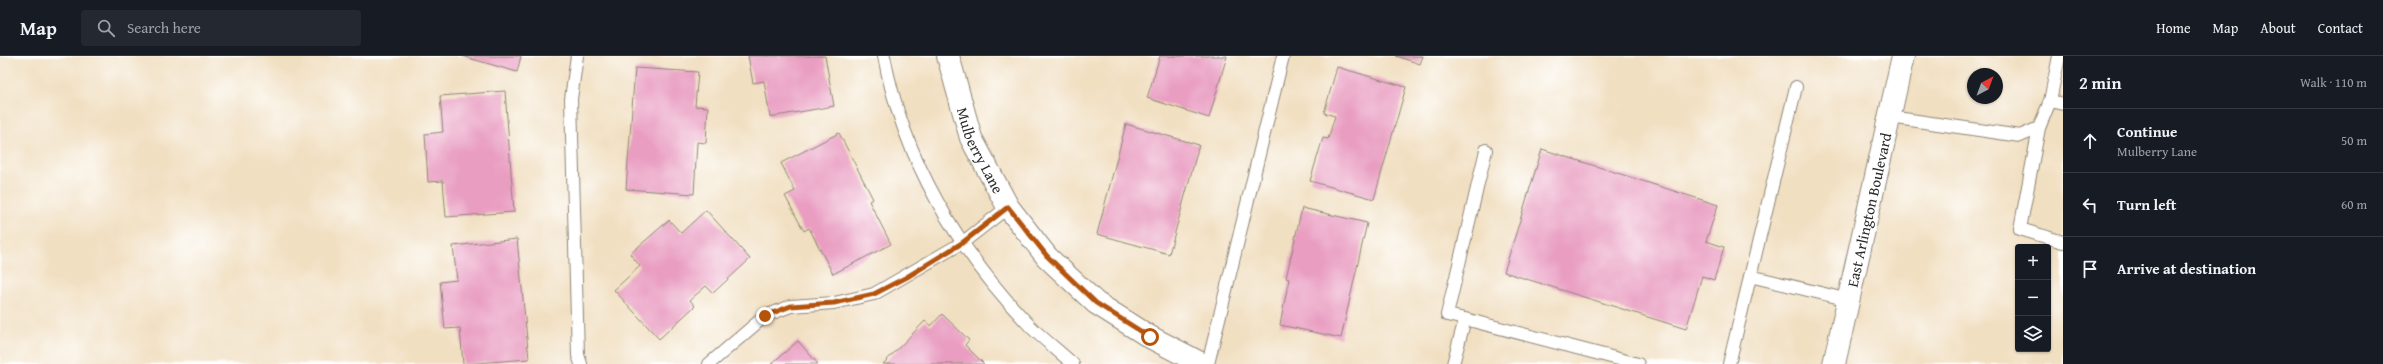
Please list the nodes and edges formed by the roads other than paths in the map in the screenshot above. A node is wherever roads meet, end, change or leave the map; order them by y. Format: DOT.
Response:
graph roads {
  1 [pos="577,56"];
  2 [pos="884,56"];
  3 [pos="948,56"];
  4 [pos="1283,56"];
  5 [pos="1903,56"];
  6 [pos="2059,56"];
  7 [pos="1796,87"];
  8 [pos="2050,101"];
  9 [pos="2063,104"];
  10 [pos="1890,117"];
  11 [pos="2039,128"];
  12 [pos="1486,150"];
  13 [pos="1008,207"];
  14 [pos="2063,242"];
  15 [pos="962,243"];
  16 [pos="1750,276"];
  17 [pos="1849,300"];
  18 [pos="1465,319"];
  19 [pos="581,364"];
  20 [pos="709,364"];
  21 [pos="1073,364"];
  22 [pos="1202,364"];
  23 [pos="1208,364"];
  24 [pos="1453,364"];
  25 [pos="1638,364"];
  26 [pos="1728,364"];
  27 [pos="1834,364"];
  1 -- 19 [label="lane"];
  2 -- 15 [label="lane"];
  3 -- 13 [label="street, Mulberry Lane"];
  4 -- 23 [label="lane"];
  5 -- 10 [label="street, East Arlington Boulevard"];
  6 -- 8 [label="lane"];
  7 -- 16 [label="lane"];
  8 -- 9 [label="lane"];
  8 -- 11 [label="lane"];
  10 -- 11 [label="lane"];
  10 -- 17 [label="street, East Arlington Boulevard"];
  11 -- 14 [label="lane"];
  12 -- 18 [label="lane"];
  13 -- 15 [label="lane"];
  13 -- 22 [label="street, Mulberry Lane"];
  15 -- 20 [label="lane"];
  15 -- 21 [label="lane"];
  16 -- 17 [label="lane"];
  16 -- 26 [label="lane"];
  17 -- 27 [label="street, East Arlington Boulevard"];
  18 -- 24 [label="lane"];
  18 -- 25 [label="lane"];
}
